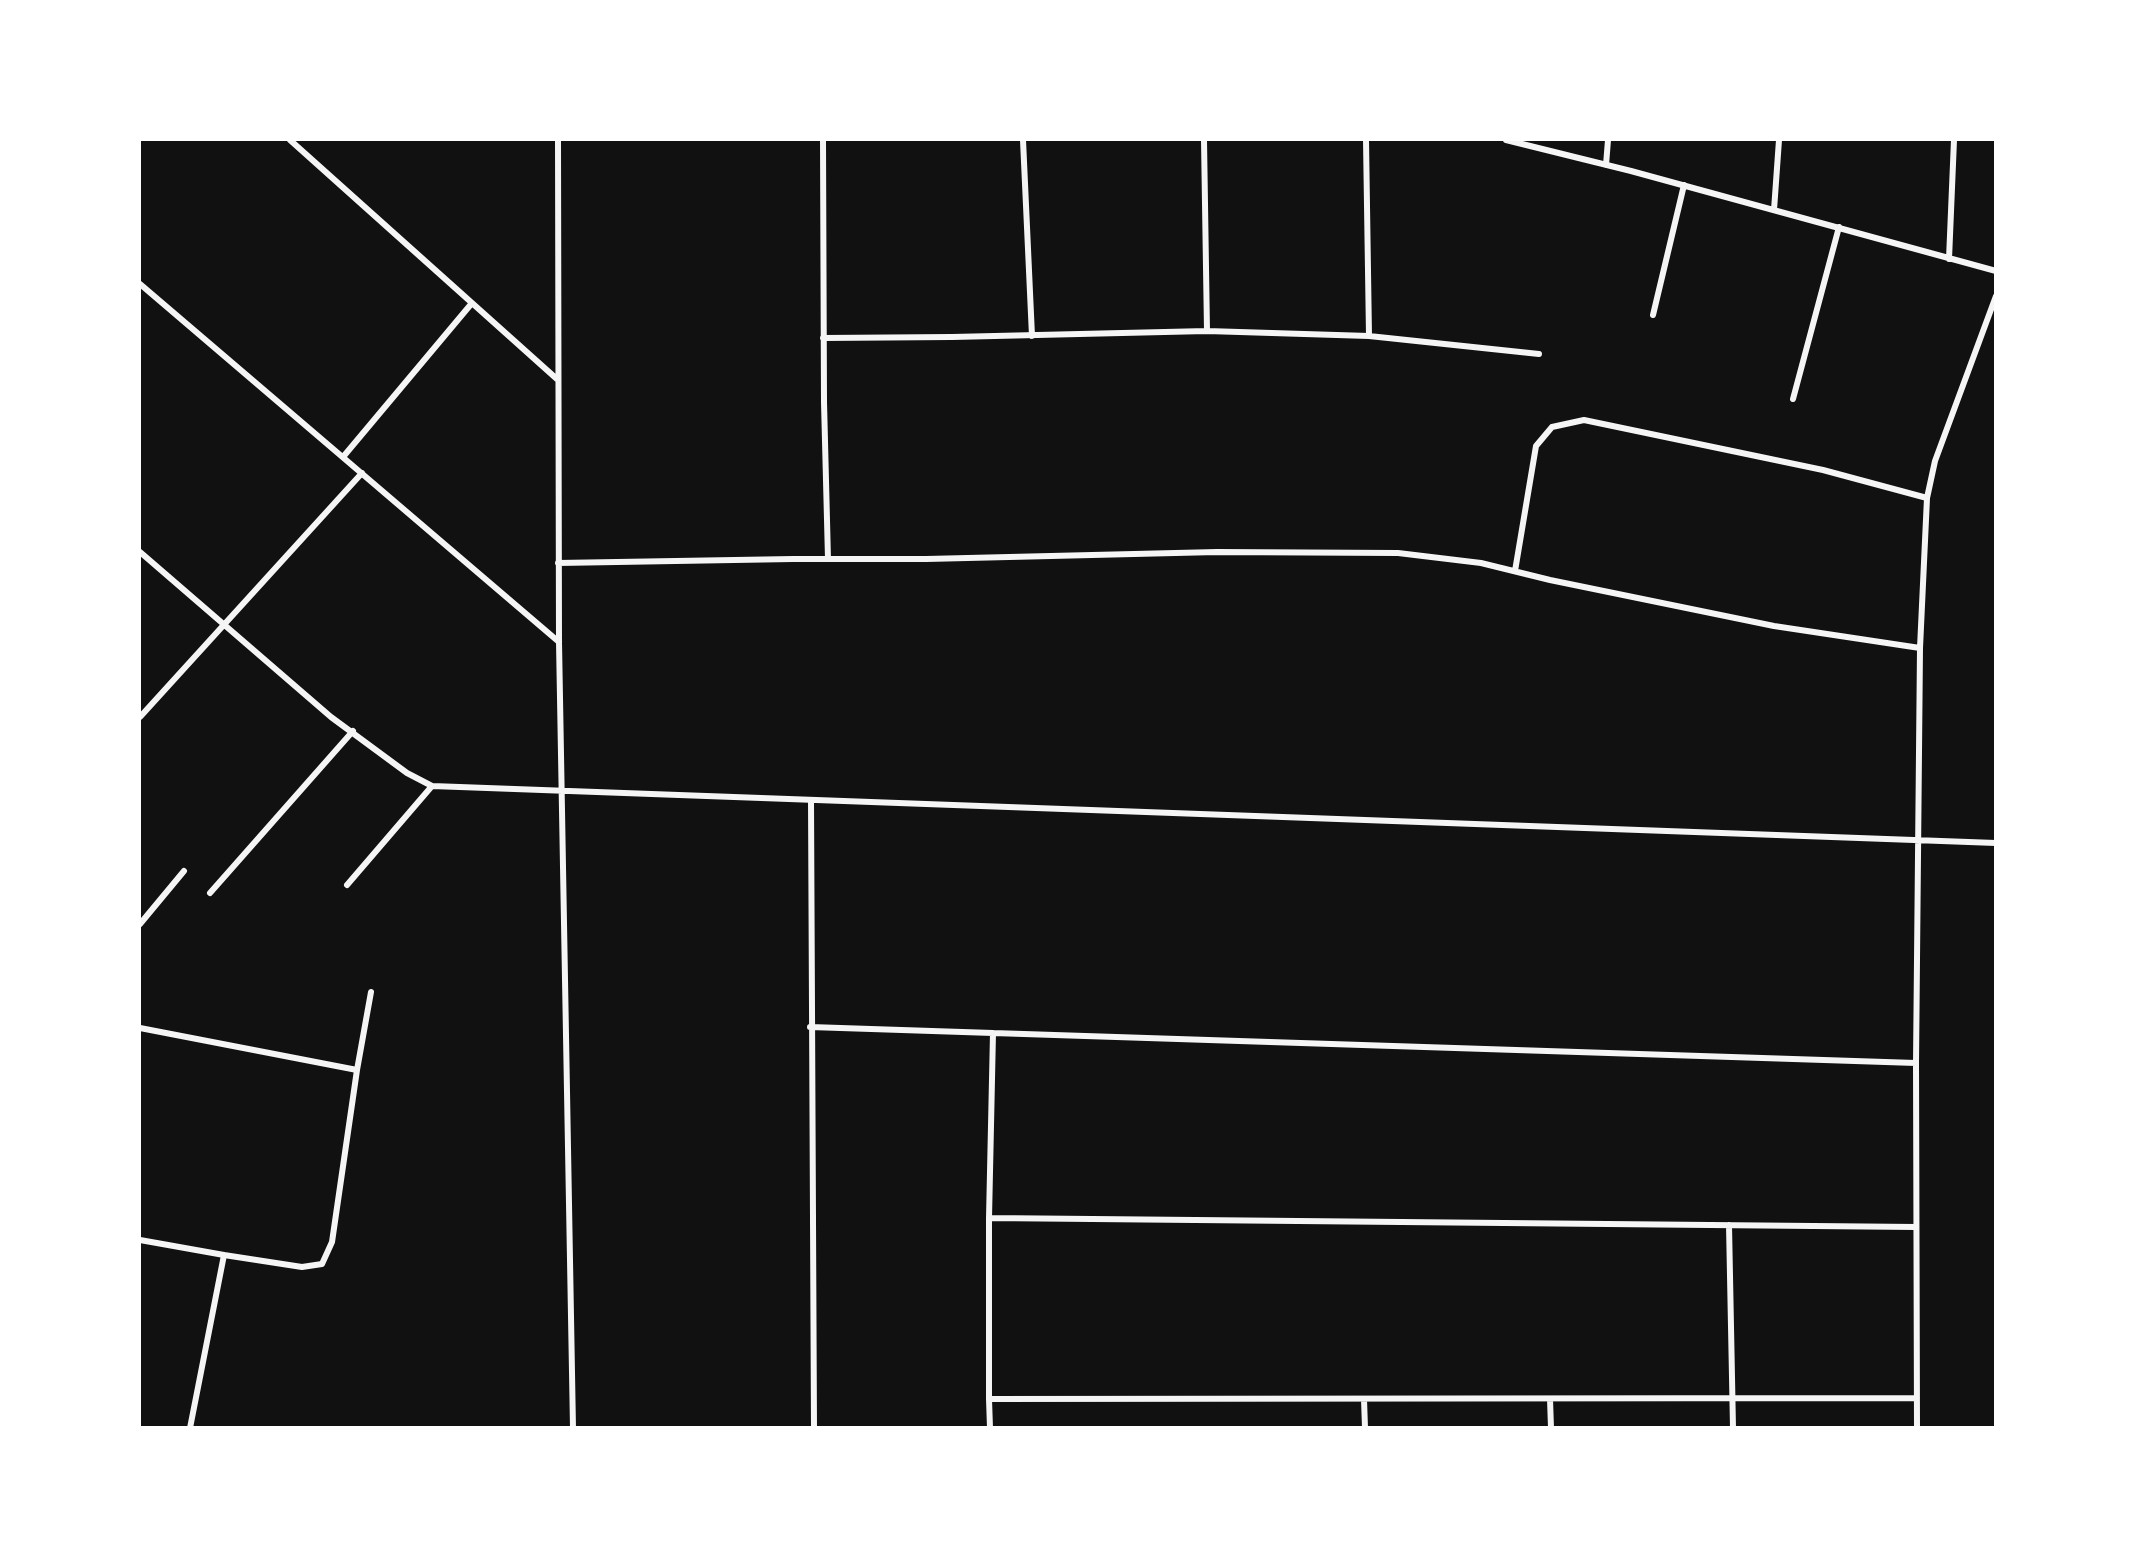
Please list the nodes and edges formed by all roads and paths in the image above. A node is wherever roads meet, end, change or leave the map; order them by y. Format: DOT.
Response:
graph roads {
  1 [pos="290,140"];
  2 [pos="558,140"];
  3 [pos="823,140"];
  4 [pos="1023,140"];
  5 [pos="1204,140"];
  6 [pos="1366,140"];
  7 [pos="1506,140"];
  8 [pos="1608,140"];
  9 [pos="1779,140"];
  10 [pos="1954,140"];
  11 [pos="1606,165"];
  12 [pos="1684,185"];
  13 [pos="1774,210"];
  14 [pos="1839,227"];
  15 [pos="1949,259"];
  16 [pos="1995,271"];
  17 [pos="140,284"];
  18 [pos="1995,296"];
  19 [pos="472,303"];
  20 [pos="1653,315"];
  21 [pos="1208,331"];
  22 [pos="1032,336"];
  23 [pos="1369,336"];
  24 [pos="823,338"];
  25 [pos="1539,354"];
  26 [pos="558,380"];
  27 [pos="1792,399"];
  28 [pos="343,457"];
  29 [pos="362,473"];
  30 [pos="1927,498"];
  31 [pos="140,552"];
  32 [pos="828,559"];
  33 [pos="558,563"];
  34 [pos="1515,571"];
  35 [pos="225,624"];
  36 [pos="559,642"];
  37 [pos="1920,648"];
  38 [pos="140,717"];
  39 [pos="353,731"];
  40 [pos="432,786"];
  41 [pos="561,791"];
  42 [pos="810,800"];
  43 [pos="1918,840"];
  44 [pos="1995,843"];
  45 [pos="184,871"];
  46 [pos="347,885"];
  47 [pos="210,894"];
  48 [pos="140,924"];
  49 [pos="371,992"];
  50 [pos="810,1027"];
  51 [pos="140,1028"];
  52 [pos="993,1033"];
  53 [pos="1916,1063"];
  54 [pos="357,1070"];
  55 [pos="989,1218"];
  56 [pos="1729,1225"];
  57 [pos="1916,1227"];
  58 [pos="140,1240"];
  59 [pos="224,1255"];
  60 [pos="1732,1398"];
  61 [pos="1917,1398"];
  62 [pos="1364,1399"];
  63 [pos="1550,1399"];
  64 [pos="989,1400"];
  65 [pos="190,1428"];
  66 [pos="573,1428"];
  67 [pos="814,1428"];
  68 [pos="990,1428"];
  69 [pos="1365,1428"];
  70 [pos="1551,1428"];
  71 [pos="1733,1428"];
  72 [pos="1917,1428"];
  1 -- 19 [label="street"];
  2 -- 26 [label="street"];
  3 -- 24 [label="street"];
  4 -- 22 [label="street"];
  5 -- 21 [label="street"];
  6 -- 23 [label="street"];
  7 -- 11 [label="street"];
  8 -- 11 [label="street"];
  9 -- 13 [label="street"];
  10 -- 15 [label="street"];
  11 -- 12 [label="street"];
  12 -- 13 [label="street"];
  12 -- 20 [label="street"];
  13 -- 14 [label="street"];
  14 -- 15 [label="street"];
  14 -- 27 [label="street"];
  15 -- 16 [label="street"];
  17 -- 28 [label="street"];
  18 -- 30 [label="street"];
  19 -- 26 [label="street"];
  19 -- 28 [label="street"];
  21 -- 22 [label="street"];
  21 -- 23 [label="street"];
  22 -- 24 [label="street"];
  23 -- 25 [label="street"];
  24 -- 32 [label="street"];
  26 -- 33 [label="street"];
  28 -- 29 [label="street"];
  29 -- 35 [label="street"];
  29 -- 36 [label="street"];
  30 -- 34 [label="street"];
  30 -- 37 [label="street"];
  31 -- 35 [label="street"];
  32 -- 33 [label="street"];
  32 -- 34 [label="street"];
  33 -- 36 [label="street"];
  34 -- 37 [label="street"];
  35 -- 38 [label="street"];
  35 -- 39 [label="street"];
  36 -- 41 [label="street"];
  37 -- 43 [label="street"];
  39 -- 40 [label="street"];
  39 -- 47 [label="street"];
  40 -- 41 [label="street"];
  40 -- 46 [label="street"];
  41 -- 42 [label="street"];
  41 -- 66 [label="street"];
  42 -- 43 [label="street"];
  42 -- 50 [label="street"];
  43 -- 44 [label="street"];
  43 -- 53 [label="street"];
  45 -- 48 [label="street"];
  49 -- 54 [label="street"];
  50 -- 52 [label="street"];
  50 -- 67 [label="street"];
  51 -- 54 [label="street"];
  52 -- 53 [label="street"];
  52 -- 55 [label="street"];
  53 -- 57 [label="street"];
  54 -- 59 [label="street"];
  55 -- 56 [label="street"];
  55 -- 64 [label="street"];
  56 -- 57 [label="street"];
  56 -- 60 [label="street"];
  57 -- 61 [label="street"];
  58 -- 59 [label="street"];
  59 -- 65 [label="street"];
  60 -- 61 [label="street"];
  60 -- 63 [label="street"];
  60 -- 71 [label="street"];
  61 -- 72 [label="street"];
  62 -- 63 [label="street"];
  62 -- 64 [label="street"];
  62 -- 69 [label="street"];
  63 -- 70 [label="street"];
  64 -- 68 [label="street"];
}
